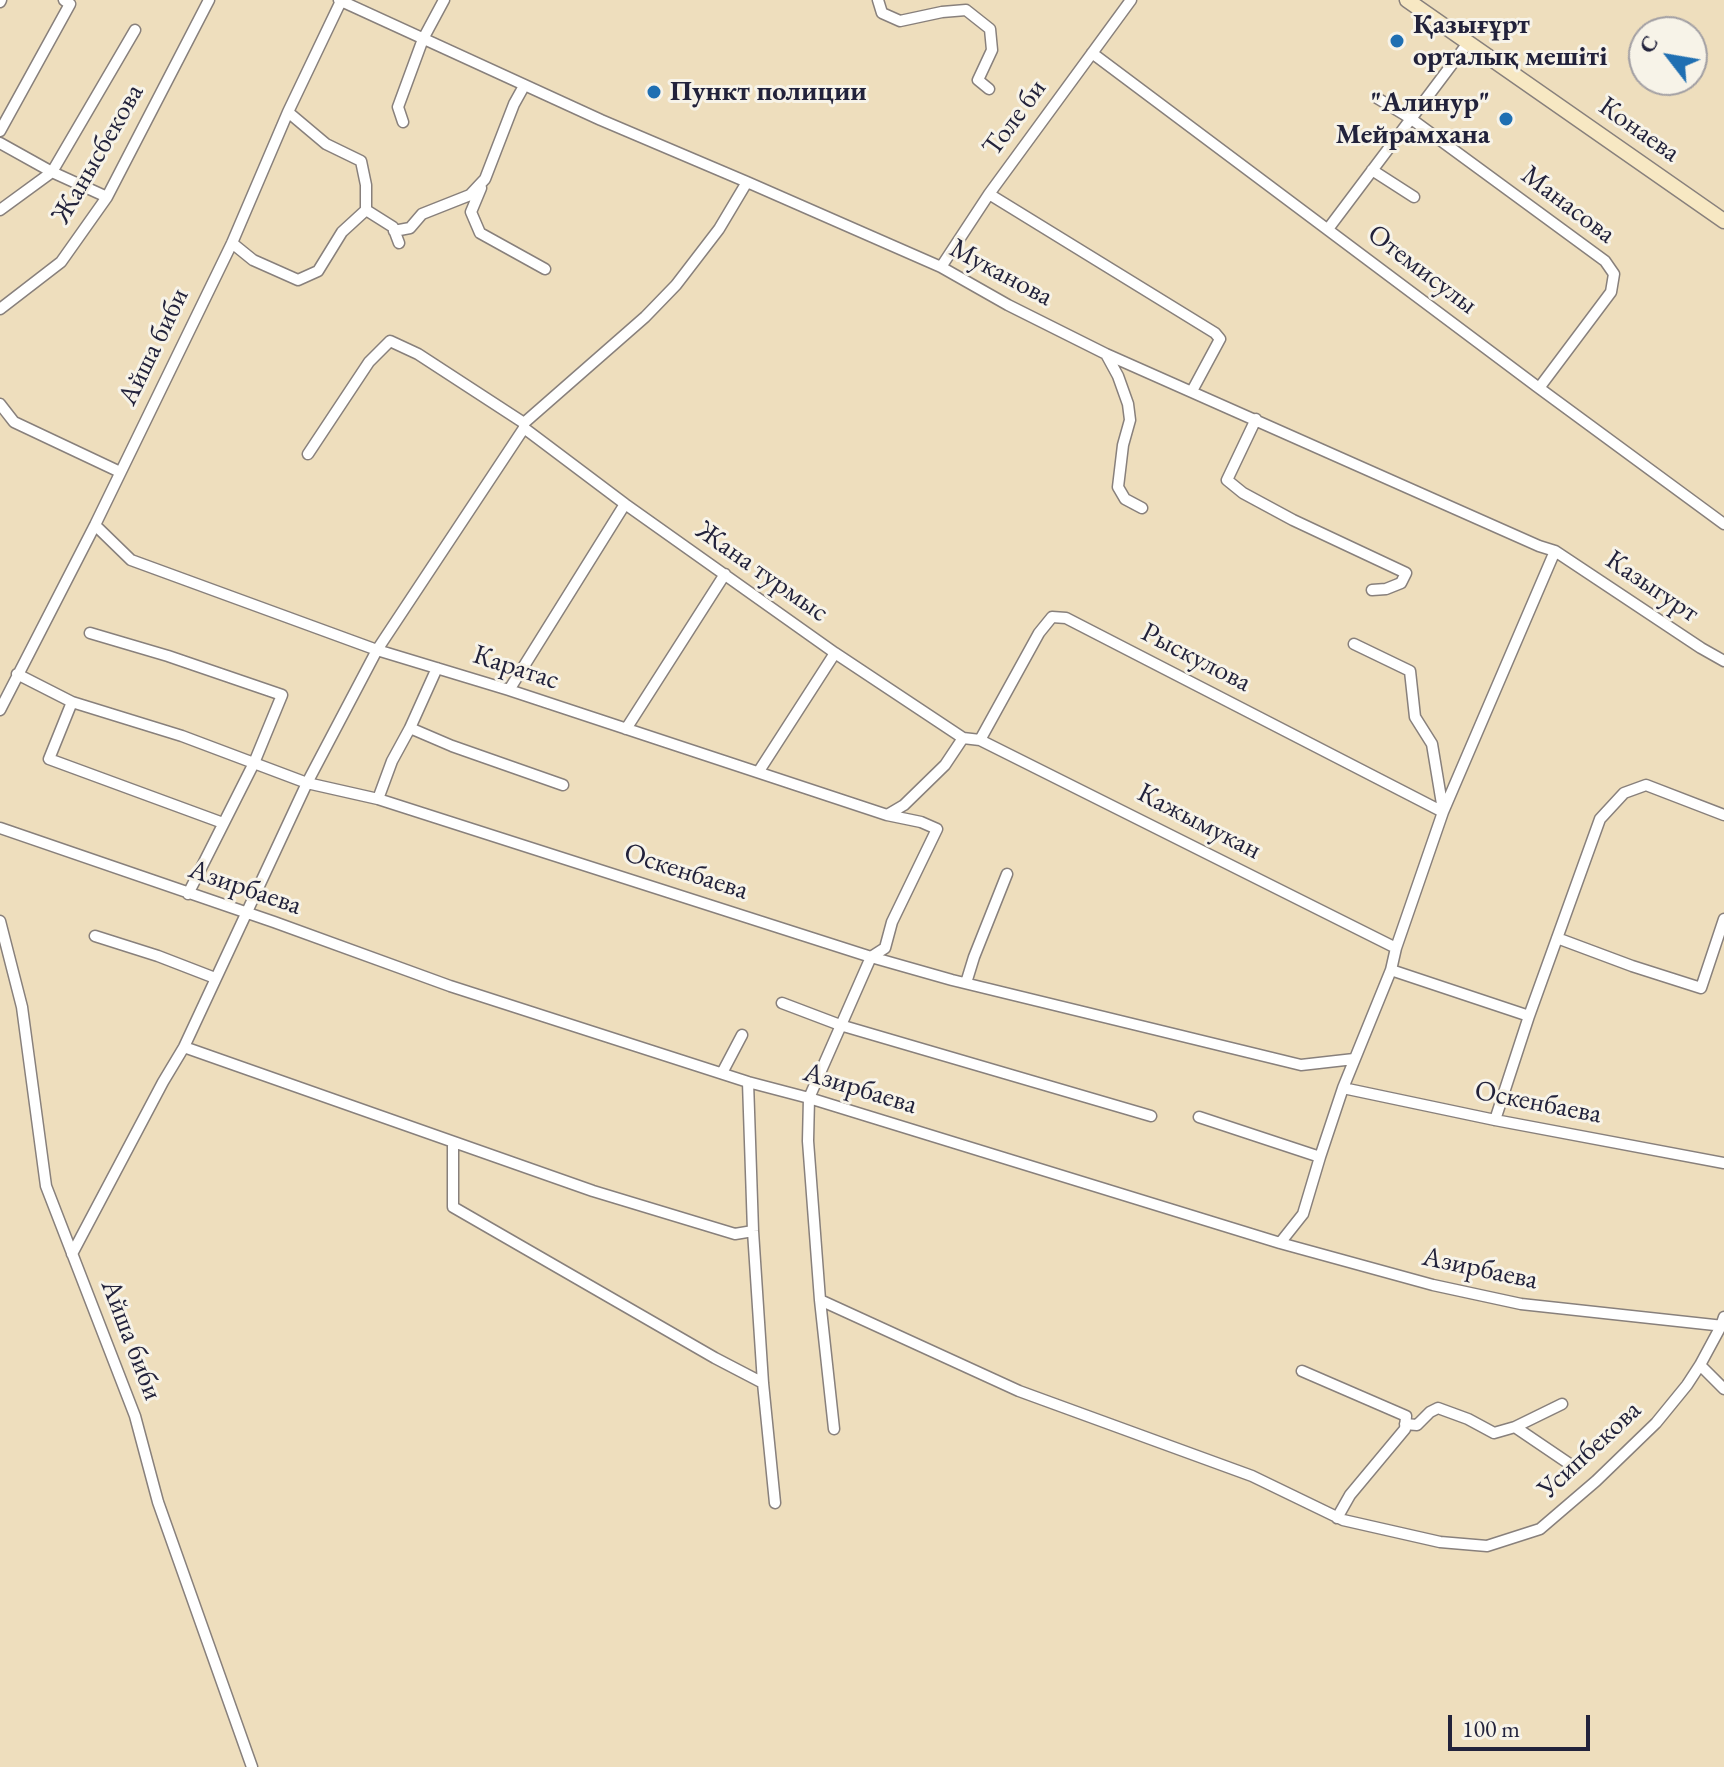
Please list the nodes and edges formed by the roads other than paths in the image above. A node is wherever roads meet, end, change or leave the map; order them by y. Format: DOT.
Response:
graph roads {
  1 [pos="64,0"];
  2 [pos="209,0"];
  3 [pos="340,0"];
  4 [pos="444,0"];
  5 [pos="878,0"];
  6 [pos="1131,0"];
  7 [pos="1407,0"];
  8 [pos="135,30"];
  9 [pos="423,39"];
  10 [pos="1468,43"];
  11 [pos="1092,53"];
  12 [pos="524,86"];
  13 [pos="989,89"];
  14 [pos="1377,98"];
  15 [pos="288,112"];
  16 [pos="1410,118"];
  17 [pos="403,122"];
  18 [pos="0,131"];
  19 [pos="0,143"];
  20 [pos="1372,170"];
  21 [pos="52,172"];
  22 [pos="485,179"];
  23 [pos="747,182"];
  24 [pos="989,194"];
  25 [pos="107,197"];
  26 [pos="1414,197"];
  27 [pos="0,210"];
  28 [pos="366,210"];
  29 [pos="1724,221"];
  30 [pos="1328,229"];
  31 [pos="394,231"];
  32 [pos="232,243"];
  33 [pos="399,243"];
  34 [pos="941,267"];
  35 [pos="545,269"];
  36 [pos="0,309"];
  37 [pos="1106,354"];
  38 [pos="1539,388"];
  39 [pos="1192,391"];
  40 [pos="0,404"];
  41 [pos="1256,419"];
  42 [pos="524,426"];
  43 [pos="308,454"];
  44 [pos="120,472"];
  45 [pos="625,504"];
  46 [pos="1142,508"];
  47 [pos="1724,524"];
  48 [pos="95,525"];
  49 [pos="1555,551"];
  50 [pos="725,574"];
  51 [pos="1372,590"];
  52 [pos="90,633"];
  53 [pos="1354,644"];
  54 [pos="377,650"];
  55 [pos="835,653"];
  56 [pos="1724,661"];
  57 [pos="437,668"];
  58 [pos="17,674"];
  59 [pos="509,690"];
  60 [pos="72,702"];
  61 [pos="0,710"];
  62 [pos="410,728"];
  63 [pos="626,729"];
  64 [pos="963,738"];
  65 [pos="980,740"];
  66 [pos="254,763"];
  67 [pos="759,771"];
  68 [pos="307,783"];
  69 [pos="563,785"];
  70 [pos="378,799"];
  71 [pos="1443,812"];
  72 [pos="887,815"];
  73 [pos="1724,815"];
  74 [pos="223,823"];
  75 [pos="0,828"];
  76 [pos="1007,874"];
  77 [pos="188,894"];
  78 [pos="244,914"];
  79 [pos="1724,919"];
  80 [pos="0,921"];
  81 [pos="95,936"];
  82 [pos="1557,938"];
  83 [pos="1396,948"];
  84 [pos="871,957"];
  85 [pos="1391,970"];
  86 [pos="215,978"];
  87 [pos="966,983"];
  88 [pos="782,1003"];
  89 [pos="1529,1016"];
  90 [pos="840,1025"];
  91 [pos="742,1035"];
  92 [pos="184,1047"];
  93 [pos="1354,1059"];
  94 [pos="722,1073"];
  95 [pos="748,1082"];
  96 [pos="1343,1088"];
  97 [pos="809,1098"];
  98 [pos="1151,1116"];
  99 [pos="1199,1117"];
  100 [pos="1495,1120"];
  101 [pos="453,1143"];
  102 [pos="1320,1157"];
  103 [pos="1724,1163"];
  104 [pos="753,1231"];
  105 [pos="1280,1243"];
  106 [pos="72,1254"];
  107 [pos="820,1300"];
  108 [pos="1723,1323"];
  109 [pos="1700,1365"];
  110 [pos="1302,1371"];
  111 [pos="763,1383"];
  112 [pos="1724,1389"];
  113 [pos="1562,1404"];
  114 [pos="1405,1424"];
  115 [pos="1515,1427"];
  116 [pos="834,1429"];
  117 [pos="1574,1467"];
  118 [pos="775,1503"];
  119 [pos="1337,1518"];
  120 [pos="252,1767"];
  1 -- 18 [label="street"];
  2 -- 25 [label="street, Жанысбекова"];
  3 -- 9 [label="street, Муканова"];
  3 -- 15 [label="street, Айша биби"];
  4 -- 9 [label="street"];
  5 -- 13 [label="street"];
  6 -- 11 [label="street, Толе би"];
  7 -- 10 [label="main road, Конаева"];
  8 -- 21 [label="street"];
  9 -- 12 [label="street, Муканова"];
  9 -- 17 [label="street"];
  10 -- 16 [label="street"];
  10 -- 29 [label="main road, Конаева"];
  11 -- 24 [label="street, Толе би"];
  11 -- 30 [label="street, Отемисулы"];
  12 -- 22 [label="street"];
  12 -- 23 [label="street, Муканова"];
  14 -- 16 [label="street, Манасова"];
  15 -- 28 [label="street"];
  15 -- 32 [label="street, Айша биби"];
  16 -- 20 [label="street"];
  16 -- 38 [label="street, Манасова"];
  19 -- 21 [label="street"];
  20 -- 26 [label="street"];
  20 -- 30 [label="street"];
  21 -- 25 [label="street"];
  21 -- 27 [label="street"];
  22 -- 31 [label="street"];
  22 -- 35 [label="street"];
  23 -- 34 [label="street, Муканова"];
  23 -- 42 [label="street"];
  24 -- 34 [label="street, Толе би"];
  24 -- 39 [label="street"];
  25 -- 36 [label="street, Жанысбекова"];
  28 -- 31 [label="street"];
  28 -- 32 [label="street"];
  30 -- 38 [label="street, Отемисулы"];
  31 -- 33 [label="street"];
  32 -- 44 [label="street, Айша биби"];
  34 -- 37 [label="street, Муканова"];
  37 -- 39 [label="street, Муканова"];
  37 -- 46 [label="street"];
  38 -- 47 [label="street, Отемисулы"];
  39 -- 41 [label="street, Муканова"];
  40 -- 44 [label="street"];
  41 -- 49 [label="street, Муканова"];
  41 -- 51 [label="street"];
  42 -- 43 [label="street"];
  42 -- 45 [label="street, Жана турмыс"];
  42 -- 54 [label="street"];
  44 -- 48 [label="street, Айша биби"];
  45 -- 50 [label="street, Жана турмыс"];
  45 -- 59 [label="street"];
  48 -- 54 [label="street, Каратас"];
  48 -- 58 [label="street, Айша биби"];
  49 -- 56 [label="street, Казыгурт"];
  49 -- 71 [label="street"];
  50 -- 55 [label="street, Жана турмыс"];
  50 -- 63 [label="street"];
  52 -- 66 [label="street"];
  53 -- 71 [label="street"];
  54 -- 57 [label="street, Каратас"];
  54 -- 68 [label="street"];
  55 -- 64 [label="street, Жана турмыс"];
  55 -- 67 [label="street"];
  57 -- 59 [label="street, Каратас"];
  57 -- 62 [label="street"];
  58 -- 60 [label="street, Оскенбаева"];
  58 -- 61 [label="street, Айша биби"];
  59 -- 63 [label="street, Каратас"];
  60 -- 66 [label="street, Оскенбаева"];
  60 -- 74 [label="street"];
  62 -- 69 [label="street"];
  62 -- 70 [label="street"];
  63 -- 67 [label="street, Каратас"];
  64 -- 65 [label="street, Жана турмыс"];
  64 -- 72 [label="street"];
  65 -- 71 [label="street, Рыскулова"];
  65 -- 83 [label="street, Кажымукан"];
  66 -- 68 [label="street, Оскенбаева"];
  66 -- 74 [label="street"];
  67 -- 72 [label="street, Каратас"];
  68 -- 70 [label="street, Оскенбаева"];
  68 -- 78 [label="street"];
  70 -- 84 [label="street, Оскенбаева"];
  71 -- 83 [label="street"];
  72 -- 84 [label="street, Каратас"];
  73 -- 82 [label="street"];
  74 -- 77 [label="street"];
  75 -- 77 [label="street, Азирбаева"];
  76 -- 87 [label="street"];
  77 -- 78 [label="street, Азирбаева"];
  78 -- 86 [label="street"];
  78 -- 94 [label="street, Азирбаева"];
  79 -- 82 [label="street"];
  80 -- 106 [label="street, Айша биби"];
  81 -- 86 [label="street"];
  82 -- 89 [label="street"];
  83 -- 85 [label="street"];
  84 -- 87 [label="street, Оскенбаева"];
  84 -- 90 [label="street"];
  85 -- 89 [label="street"];
  85 -- 93 [label="street"];
  86 -- 92 [label="street"];
  87 -- 93 [label="street, Оскенбаева"];
  88 -- 90 [label="street"];
  89 -- 100 [label="street"];
  90 -- 97 [label="street"];
  90 -- 98 [label="street"];
  91 -- 94 [label="street"];
  92 -- 101 [label="street"];
  92 -- 106 [label="street"];
  93 -- 96 [label="street"];
  94 -- 95 [label="street, Азирбаева"];
  95 -- 97 [label="street, Азирбаева"];
  95 -- 104 [label="street"];
  96 -- 100 [label="street, Оскенбаева"];
  96 -- 102 [label="street"];
  97 -- 105 [label="street, Азирбаева"];
  97 -- 107 [label="street"];
  99 -- 102 [label="street"];
  100 -- 103 [label="street, Оскенбаева"];
  101 -- 104 [label="street"];
  101 -- 111 [label="street"];
  102 -- 105 [label="street"];
  104 -- 111 [label="street"];
  105 -- 108 [label="street, Азирбаева"];
  106 -- 120 [label="street, Айша биби"];
  107 -- 116 [label="street"];
  107 -- 119 [label="street, Усипбекова"];
  108 -- 109 [label="street, Усипбекова"];
  109 -- 112 [label="street"];
  109 -- 119 [label="street, Усипбекова"];
  110 -- 114 [label="street"];
  111 -- 118 [label="street"];
  113 -- 115 [label="street"];
  114 -- 115 [label="street"];
  114 -- 119 [label="street"];
  115 -- 117 [label="street"];
}
